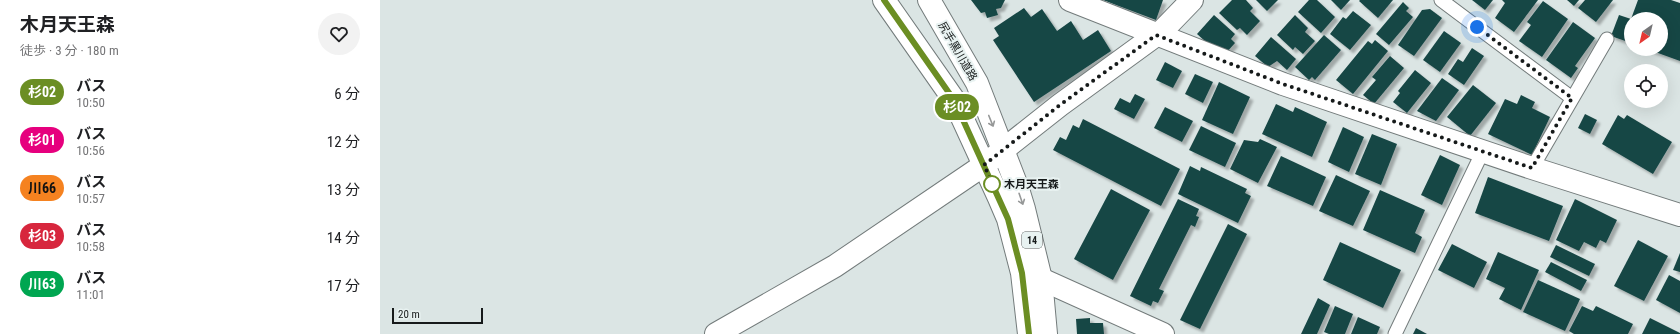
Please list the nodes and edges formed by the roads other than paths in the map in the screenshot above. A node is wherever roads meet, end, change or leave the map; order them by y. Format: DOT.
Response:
graph roads {
  1 [pos="884,0"];
  2 [pos="929,0"];
  3 [pos="1070,0"];
  4 [pos="1192,0"];
  5 [pos="1441,0"];
  6 [pos="1156,35"];
  7 [pos="1607,39"];
  8 [pos="1572,98"];
  9 [pos="1003,150"];
  10 [pos="1483,151"];
  11 [pos="984,165"];
  12 [pos="1532,168"];
  13 [pos="1680,215"];
  14 [pos="1041,279"];
  15 [pos="716,334"];
  16 [pos="1029,334"];
  17 [pos="1046,334"];
  18 [pos="1163,334"];
  19 [pos="1395,334"];
  1 -- 11 [label="street, 14"];
  2 -- 9 [label="street, 尻手黒川道路 / 14, one-way"];
  3 -- 6 [label="street"];
  4 -- 6 [label="street"];
  5 -- 8 [label="lane"];
  6 -- 9 [label="street"];
  6 -- 10 [label="street"];
  7 -- 8 [label="lane"];
  8 -- 12 [label="lane"];
  9 -- 11 [label="street"];
  9 -- 14 [label="street, 尻手黒川道路 / 14, one-way"];
  10 -- 12 [label="street"];
  10 -- 19 [label="lane"];
  11 -- 15 [label="street"];
  11 -- 16 [label="street, 14"];
  12 -- 13 [label="street"];
  14 -- 17 [label="street, 尻手黒川道路 / 14"];
  14 -- 18 [label="street"];
}
